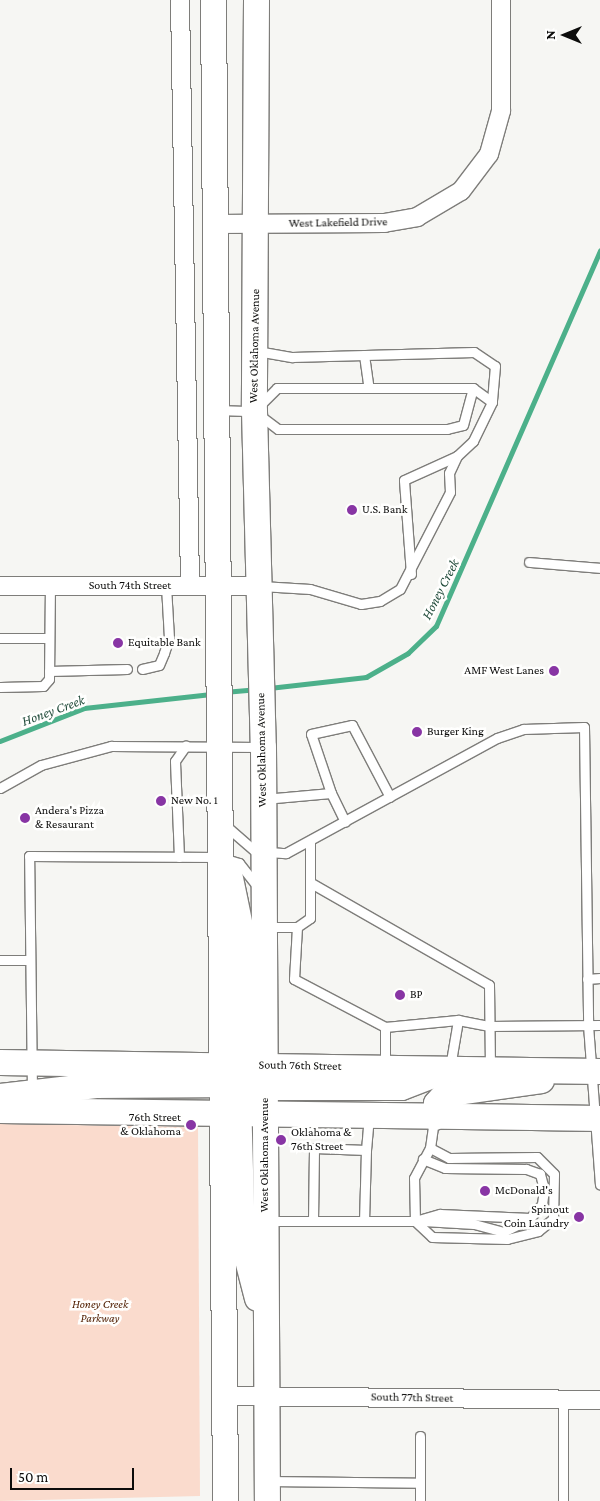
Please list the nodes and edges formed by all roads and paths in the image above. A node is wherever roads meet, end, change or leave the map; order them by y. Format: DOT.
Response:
graph roads {
  1 [pos="180,0"];
  2 [pos="213,0"];
  3 [pos="256,0"];
  4 [pos="501,0"];
  5 [pos="215,224"];
  6 [pos="258,224"];
  7 [pos="255,351"];
  8 [pos="364,355"];
  9 [pos="368,385"];
  10 [pos="474,388"];
  11 [pos="492,402"];
  12 [pos="216,410"];
  13 [pos="254,410"];
  14 [pos="456,456"];
  15 [pos="529,562"];
  16 [pos="600,568"];
  17 [pos="411,574"];
  18 [pos="0,586"];
  19 [pos="50,586"];
  20 [pos="166,586"];
  21 [pos="190,586"];
  22 [pos="218,586"];
  23 [pos="260,586"];
  24 [pos="0,638"];
  25 [pos="49,638"];
  26 [pos="142,668"];
  27 [pos="127,669"];
  28 [pos="49,671"];
  29 [pos="0,688"];
  30 [pos="217,736"];
  31 [pos="186,745"];
  32 [pos="263,747"];
  33 [pos="0,788"];
  34 [pos="331,793"];
  35 [pos="390,797"];
  36 [pos="218,800"];
  37 [pos="263,800"];
  38 [pos="345,822"];
  39 [pos="310,842"];
  40 [pos="221,850"];
  41 [pos="263,854"];
  42 [pos="179,857"];
  43 [pos="311,883"];
  44 [pos="263,919"];
  45 [pos="297,927"];
  46 [pos="0,960"];
  47 [pos="30,960"];
  48 [pos="600,978"];
  49 [pos="587,979"];
  50 [pos="458,1020"];
  51 [pos="588,1025"];
  52 [pos="600,1025"];
  53 [pos="489,1026"];
  54 [pos="385,1027"];
  55 [pos="0,1062"];
  56 [pos="30,1062"];
  57 [pos="385,1067"];
  58 [pos="449,1068"];
  59 [pos="490,1069"];
  60 [pos="595,1071"];
  61 [pos="241,1079"];
  62 [pos="0,1096"];
  63 [pos="32,1101"];
  64 [pos="0,1110"];
  65 [pos="243,1114"];
  66 [pos="369,1116"];
  67 [pos="434,1117"];
  68 [pos="598,1118"];
  69 [pos="430,1148"];
  70 [pos="366,1150"];
  71 [pos="422,1159"];
  72 [pos="600,1186"];
  73 [pos="530,1218"];
  74 [pos="265,1221"];
  75 [pos="313,1221"];
  76 [pos="364,1221"];
  77 [pos="415,1221"];
  78 [pos="266,1327"];
  79 [pos="224,1396"];
  80 [pos="266,1396"];
  81 [pos="562,1400"];
  82 [pos="600,1400"];
  83 [pos="420,1436"];
  84 [pos="420,1483"];
  85 [pos="267,1491"];
  86 [pos="225,1501"];
  87 [pos="420,1501"];
  88 [pos="563,1501"];
  1 -- 21 [label="street"];
  2 -- 5 [label="main road, West Oklahoma Avenue"];
  3 -- 6 [label="main road, West Oklahoma Avenue"];
  4 -- 6 [label="street, West Lakefield Drive"];
  5 -- 6 [label="street, West Lakefield Drive"];
  5 -- 12 [label="main road, West Oklahoma Avenue"];
  6 -- 7 [label="main road, West Oklahoma Avenue"];
  7 -- 8 [label="lane"];
  7 -- 13 [label="main road, West Oklahoma Avenue"];
  8 -- 9 [label="lane"];
  8 -- 11 [label="lane"];
  9 -- 10 [label="lane"];
  9 -- 13 [label="lane"];
  10 -- 11 [label="lane"];
  10 -- 13 [label="lane"];
  11 -- 14 [label="lane"];
  12 -- 13 [label="lane"];
  12 -- 22 [label="main road, West Oklahoma Avenue"];
  13 -- 23 [label="main road, West Oklahoma Avenue"];
  14 -- 17 [label="lane"];
  14 -- 17 [label="lane"];
  15 -- 16 [label="lane"];
  17 -- 23 [label="lane"];
  18 -- 19 [label="street, South 74th Street"];
  19 -- 20 [label="street, South 74th Street"];
  19 -- 25 [label="lane"];
  20 -- 21 [label="street, South 74th Street"];
  20 -- 26 [label="lane"];
  21 -- 22 [label="street, South 74th Street"];
  22 -- 23 [label="street, South 74th Street"];
  22 -- 30 [label="main road, West Oklahoma Avenue"];
  23 -- 32 [label="main road, West Oklahoma Avenue"];
  24 -- 25 [label="lane"];
  25 -- 28 [label="lane"];
  27 -- 28 [label="lane"];
  28 -- 29 [label="lane"];
  30 -- 31 [label="lane"];
  30 -- 32 [label="lane"];
  30 -- 36 [label="main road, West Oklahoma Avenue"];
  31 -- 33 [label="lane"];
  31 -- 42 [label="lane"];
  32 -- 37 [label="main road, West Oklahoma Avenue"];
  34 -- 35 [label="lane"];
  34 -- 37 [label="lane"];
  34 -- 38 [label="lane"];
  35 -- 38 [label="lane"];
  35 -- 49 [label="lane"];
  36 -- 40 [label="main road, West Oklahoma Avenue"];
  36 -- 41 [label="lane"];
  37 -- 41 [label="main road, West Oklahoma Avenue"];
  38 -- 39 [label="lane"];
  39 -- 41 [label="lane"];
  39 -- 43 [label="lane"];
  40 -- 42 [label="lane"];
  40 -- 44 [label="lane"];
  40 -- 61 [label="main road, West Oklahoma Avenue"];
  41 -- 44 [label="main road, West Oklahoma Avenue"];
  42 -- 47 [label="lane"];
  43 -- 45 [label="lane"];
  43 -- 53 [label="lane"];
  44 -- 45 [label="lane"];
  44 -- 61 [label="main road, West Oklahoma Avenue"];
  45 -- 54 [label="lane"];
  46 -- 47 [label="lane"];
  47 -- 56 [label="lane"];
  48 -- 49 [label="lane"];
  49 -- 51 [label="lane"];
  50 -- 53 [label="lane"];
  50 -- 54 [label="lane"];
  50 -- 58 [label="lane"];
  51 -- 52 [label="lane"];
  51 -- 53 [label="lane"];
  51 -- 60 [label="lane"];
  53 -- 59 [label="lane"];
  54 -- 57 [label="lane"];
  55 -- 56 [label="main road, South 76th Street"];
  56 -- 61 [label="main road, South 76th Street"];
  56 -- 63 [label="lane"];
  57 -- 58 [label="main road, South 76th Street"];
  57 -- 61 [label="main road, South 76th Street"];
  58 -- 59 [label="main road, South 76th Street"];
  58 -- 61 [label="main road"];
  59 -- 60 [label="main road, South 76th Street"];
  60 -- 67 [label="main road"];
  60 -- 68 [label="lane"];
  61 -- 63 [label="main road"];
  61 -- 65 [label="main road, West Oklahoma Avenue"];
  61 -- 65 [label="main road"];
  62 -- 63 [label="main road"];
  63 -- 64 [label="main road"];
  63 -- 65 [label="main road"];
  65 -- 66 [label="main road"];
  65 -- 74 [label="main road, West Oklahoma Avenue"];
  65 -- 78 [label="main road"];
  65 -- 79 [label="main road, West Oklahoma Avenue"];
  66 -- 67 [label="main road"];
  66 -- 70 [label="lane"];
  67 -- 68 [label="main road"];
  67 -- 69 [label="lane"];
  68 -- 72 [label="lane"];
  69 -- 71 [label="lane"];
  69 -- 77 [label="lane"];
  70 -- 75 [label="lane"];
  70 -- 76 [label="lane"];
  71 -- 73 [label="lane"];
  71 -- 77 [label="lane"];
  73 -- 77 [label="lane"];
  73 -- 77 [label="lane"];
  74 -- 75 [label="lane"];
  74 -- 78 [label="main road, West Oklahoma Avenue"];
  75 -- 76 [label="lane"];
  76 -- 77 [label="lane"];
  78 -- 80 [label="main road, West Oklahoma Avenue"];
  79 -- 80 [label="street, South 77th Street"];
  79 -- 86 [label="main road, West Oklahoma Avenue"];
  80 -- 81 [label="street, South 77th Street"];
  80 -- 85 [label="main road, West Oklahoma Avenue"];
  81 -- 82 [label="street, South 77th Street"];
  81 -- 88 [label="lane"];
  83 -- 84 [label="lane"];
  84 -- 85 [label="lane"];
  84 -- 87 [label="lane"];
}
